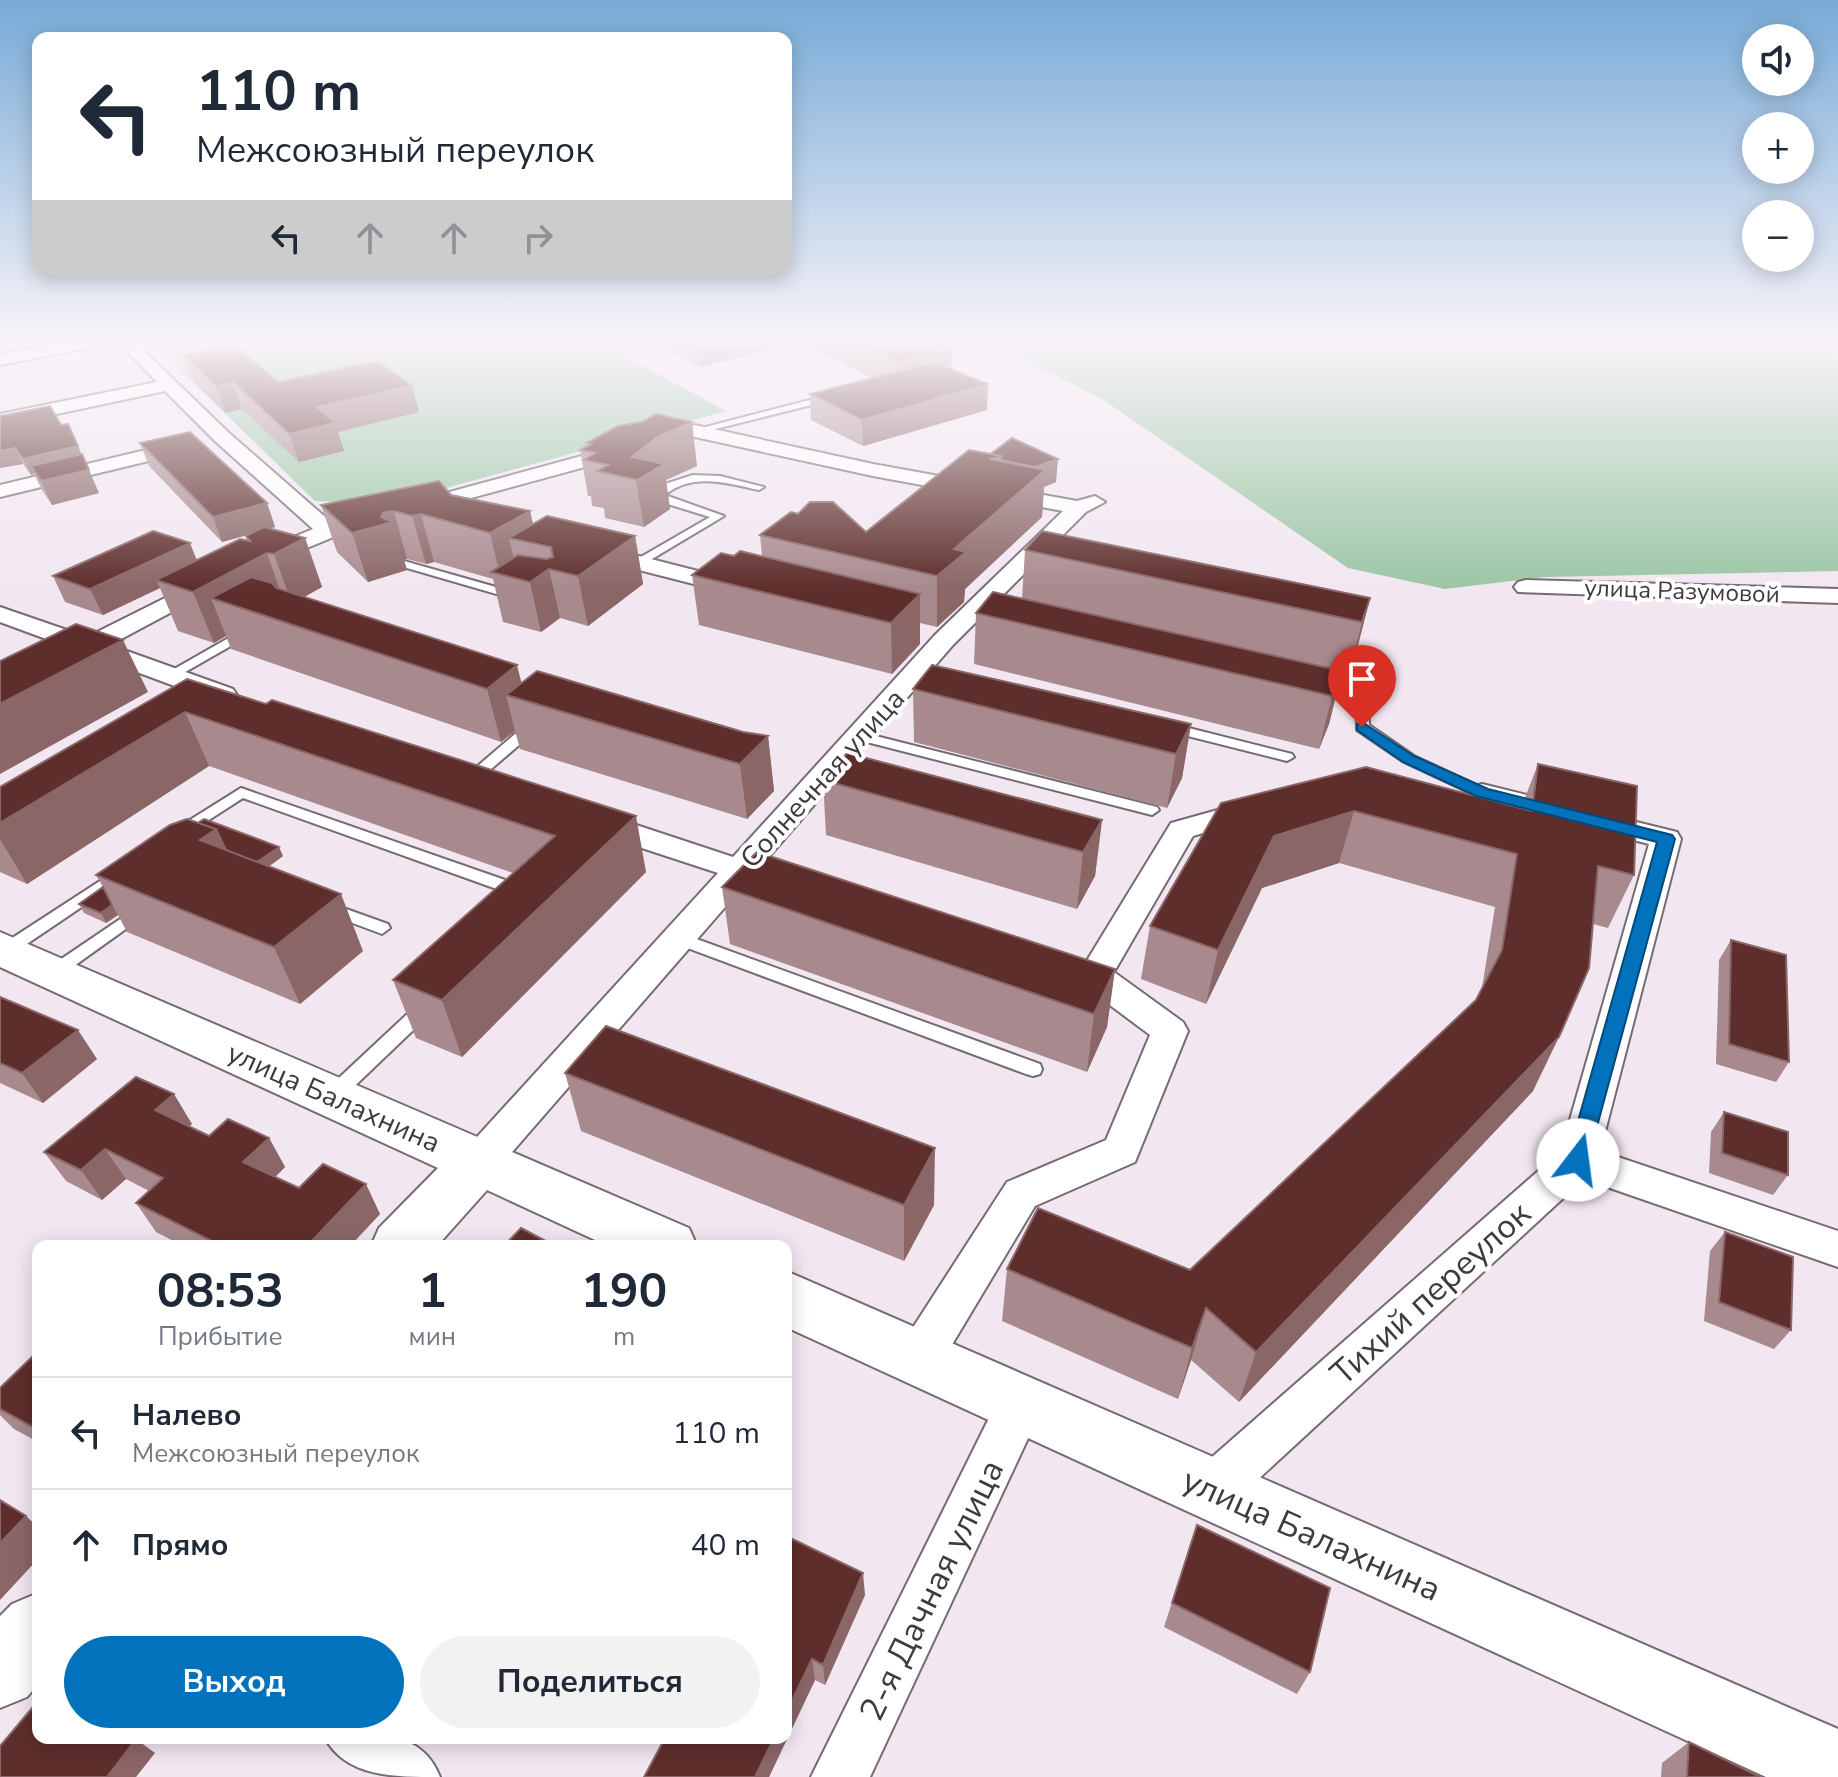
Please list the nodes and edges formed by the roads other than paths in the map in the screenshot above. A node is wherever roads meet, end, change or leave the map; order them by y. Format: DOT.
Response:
graph roads {
  1 [pos="206,422"];
  2 [pos="731,422"];
  3 [pos="695,431"];
  4 [pos="222,437"];
  5 [pos="759,487"];
  6 [pos="0,491"];
  7 [pos="414,507"];
  8 [pos="457,518"];
  9 [pos="328,531"];
  10 [pos="572,547"];
  11 [pos="638,563"];
  12 [pos="404,564"];
  13 [pos="510,585"];
  14 [pos="1526,587"];
  15 [pos="497,593"];
  16 [pos="761,594"];
  17 [pos="1838,596"];
  18 [pos="527,597"];
  19 [pos="0,614"];
  20 [pos="260,624"];
  21 [pos="914,633"];
  22 [pos="87,648"];
  23 [pos="934,659"];
  24 [pos="1303,675"];
  25 [pos="168,676"];
  26 [pos="0,693"];
  27 [pos="255,705"];
  28 [pos="533,709"];
  29 [pos="1150,723"];
  30 [pos="860,736"];
  31 [pos="1287,757"];
  32 [pos="443,769"];
  33 [pos="471,779"];
  34 [pos="501,789"];
  35 [pos="1482,793"];
  36 [pos="1278,802"];
  37 [pos="1152,810"];
  38 [pos="576,815"];
  39 [pos="1434,824"];
  40 [pos="163,844"];
  41 [pos="137,862"];
  42 [pos="740,871"];
  43 [pos="814,893"];
  44 [pos="542,899"];
  45 [pos="154,901"];
  46 [pos="311,901"];
  47 [pos="382,928"];
  48 [pos="680,939"];
  49 [pos="3,949"];
  50 [pos="54,972"];
  51 [pos="438,996"];
  52 [pos="1033,1069"];
  53 [pos="332,1096"];
  54 [pos="1578,1160"];
  55 [pos="479,1162"];
  56 [pos="406,1240"];
  57 [pos="654,1240"];
  58 [pos="1838,1249"];
  59 [pos="792,1301"];
  60 [pos="919,1358"];
  61 [pos="1021,1404"];
  62 [pos="1212,1489"];
  63 [pos="32,1636"];
  64 [pos="0,1670"];
  65 [pos="362,1744"];
  66 [pos="1838,1769"];
  67 [pos="411,1777"];
  68 [pos="840,1777"];
  1 -- 4 [label="street"];
  2 -- 3 [label="lane"];
  3 -- 7 [label="street"];
  3 -- 23 [label="street, Солнечная улица"];
  4 -- 6 [label="street"];
  4 -- 9 [label="street"];
  5 -- 11 [label="lane"];
  7 -- 8 [label="street"];
  7 -- 9 [label="street"];
  9 -- 22 [label="street"];
  10 -- 11 [label="street"];
  11 -- 16 [label="street"];
  12 -- 15 [label="lane"];
  13 -- 15 [label="lane"];
  14 -- 17 [label="street, улица Разумовой"];
  15 -- 18 [label="lane"];
  19 -- 22 [label="street"];
  20 -- 25 [label="lane"];
  21 -- 23 [label="street"];
  22 -- 25 [label="street"];
  22 -- 26 [label="street"];
  23 -- 30 [label="street, Солнечная улица"];
  24 -- 35 [label="lane"];
  25 -- 27 [label="street"];
  28 -- 33 [label="lane"];
  29 -- 31 [label="lane"];
  30 -- 37 [label="lane"];
  30 -- 42 [label="street, Солнечная улица"];
  32 -- 33 [label="street"];
  33 -- 34 [label="street"];
  35 -- 39 [label="street"];
  35 -- 54 [label="street"];
  36 -- 60 [label="street"];
  38 -- 42 [label="street"];
  40 -- 44 [label="lane"];
  41 -- 49 [label="lane"];
  42 -- 43 [label="street"];
  42 -- 48 [label="street, Солнечная улица"];
  45 -- 50 [label="lane"];
  46 -- 47 [label="lane"];
  48 -- 52 [label="lane"];
  48 -- 55 [label="street, Солнечная улица"];
  49 -- 50 [label="street, улица Балахнина"];
  50 -- 53 [label="street, улица Балахнина"];
  51 -- 53 [label="lane"];
  53 -- 55 [label="street, улица Балахнина"];
  54 -- 58 [label="street"];
  54 -- 62 [label="street, Тихий переулок"];
  55 -- 56 [label="street, Солнечная улица"];
  55 -- 57 [label="street, улица Балахнина"];
  59 -- 60 [label="street, улица Балахнина"];
  60 -- 61 [label="street, улица Балахнина"];
  61 -- 62 [label="street, улица Балахнина"];
  61 -- 68 [label="street, 2-я Дачная улица"];
  62 -- 66 [label="street, улица Балахнина"];
  63 -- 64 [label="street"];
  65 -- 67 [label="street"];
}
